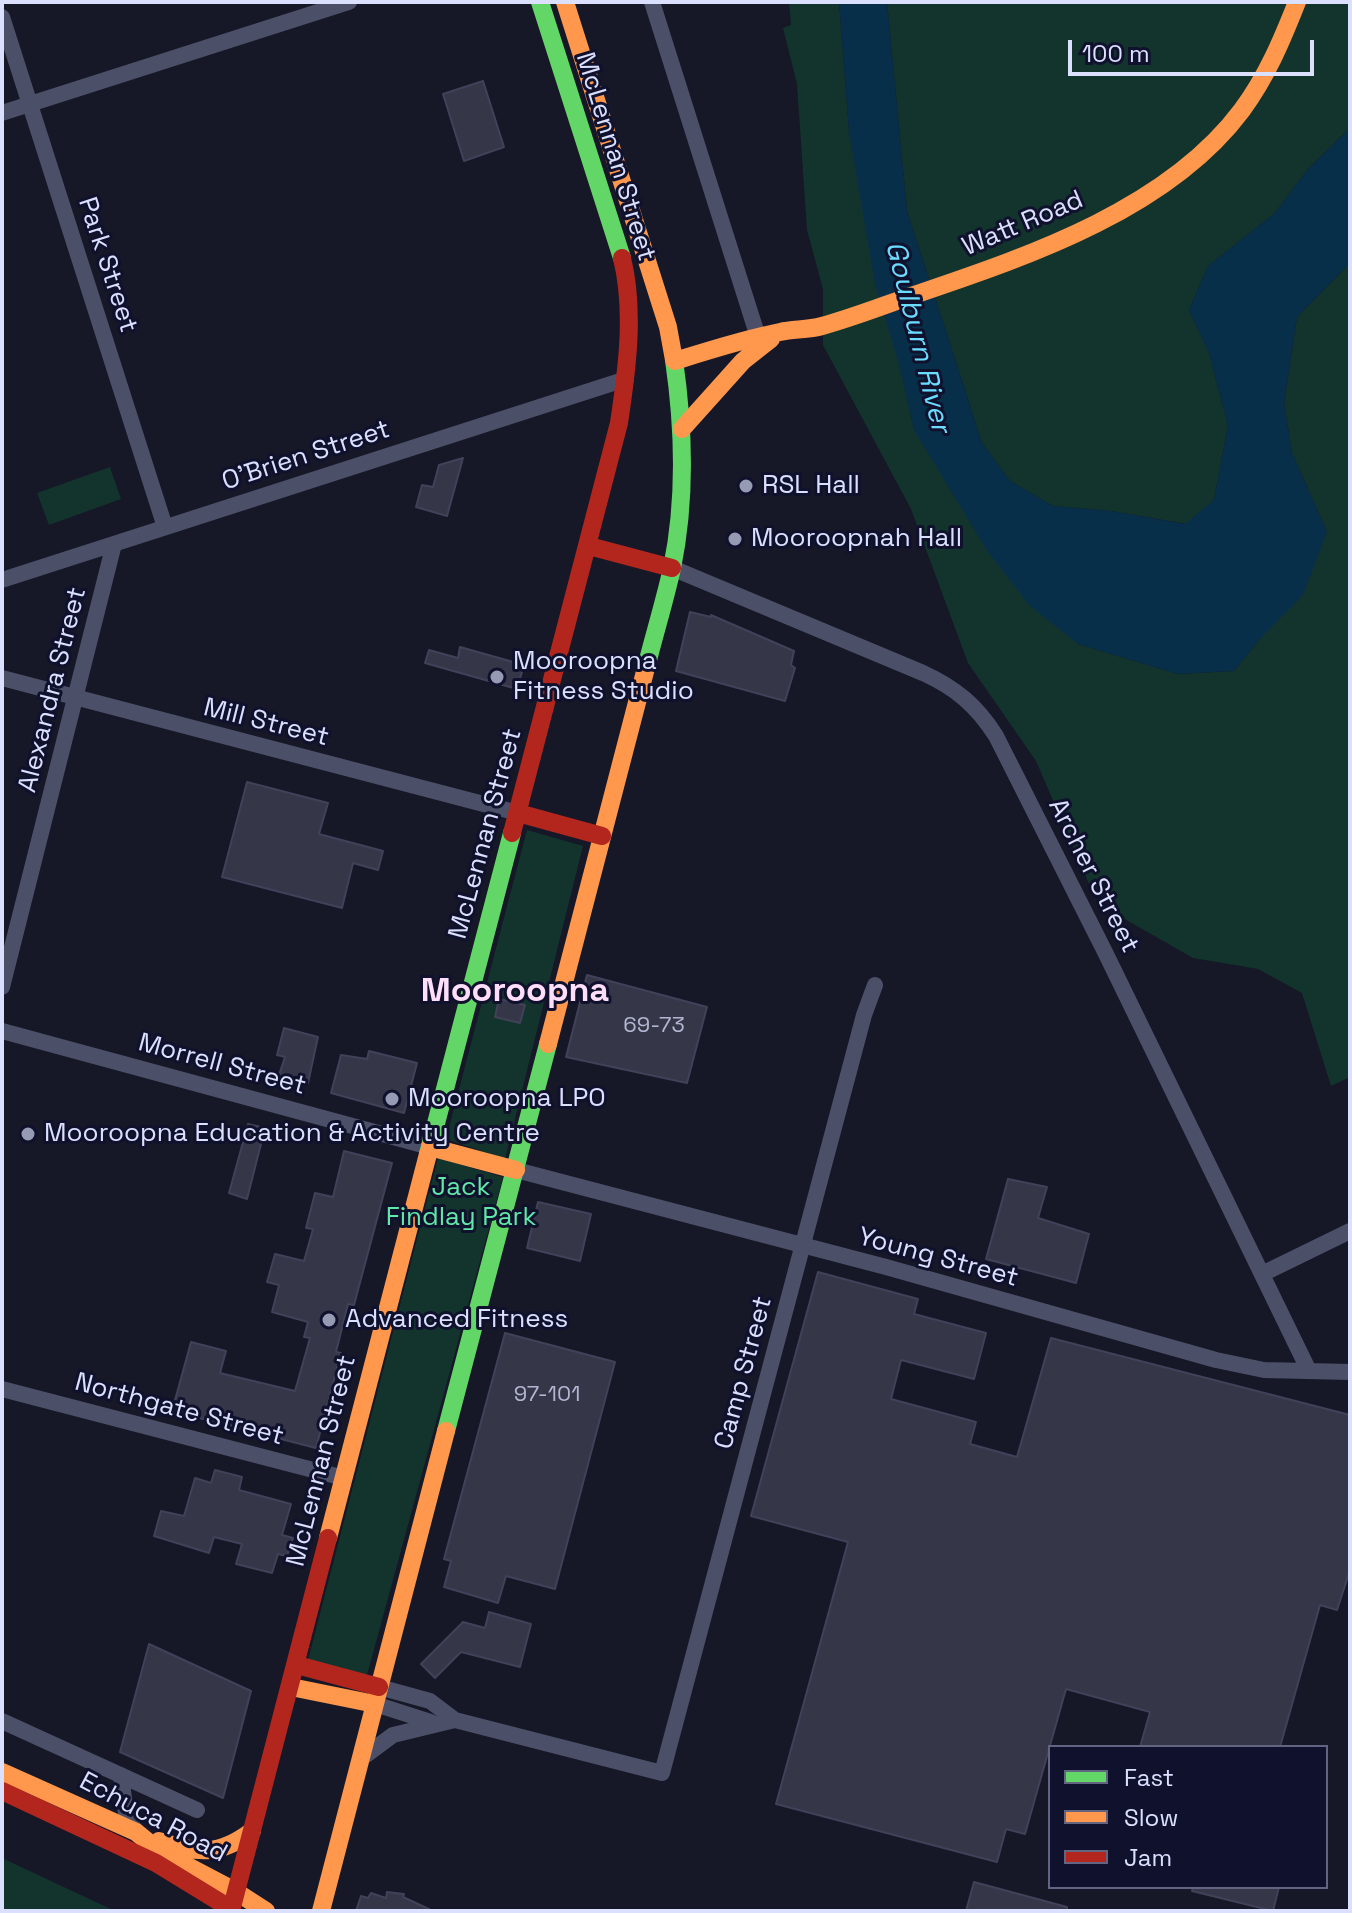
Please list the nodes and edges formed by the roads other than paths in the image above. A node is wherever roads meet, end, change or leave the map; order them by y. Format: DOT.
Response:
graph roads {
  1 [pos="349,2"];
  2 [pos="540,2"];
  3 [pos="565,2"];
  4 [pos="652,2"];
  5 [pos="1297,2"];
  6 [pos="2,17"];
  7 [pos="31,104"];
  8 [pos="2,113"];
  9 [pos="786,331"];
  10 [pos="758,337"];
  11 [pos="662,365"];
  12 [pos="626,379"];
  13 [pos="682,429"];
  14 [pos="165,527"];
  15 [pos="114,544"];
  16 [pos="589,546"];
  17 [pos="672,568"];
  18 [pos="2,580"];
  19 [pos="2,678"];
  20 [pos="76,699"];
  21 [pos="518,813"];
  22 [pos="602,836"];
  23 [pos="875,985"];
  24 [pos="2,987"];
  25 [pos="2,1031"];
  26 [pos="430,1147"];
  27 [pos="516,1170"];
  28 [pos="1350,1231"];
  29 [pos="803,1246"];
  30 [pos="1262,1274"];
  31 [pos="1309,1371"];
  32 [pos="1350,1372"];
  33 [pos="2,1389"];
  34 [pos="344,1478"];
  35 [pos="297,1665"];
  36 [pos="291,1687"];
  37 [pos="377,1696"];
  38 [pos="455,1720"];
  39 [pos="2,1721"];
  40 [pos="436,1724"];
  41 [pos="358,1769"];
  42 [pos="2,1772"];
  43 [pos="121,1775"];
  44 [pos="2,1791"];
  45 [pos="197,1810"];
  46 [pos="252,1831"];
  47 [pos="136,1832"];
  48 [pos="233,1906"];
  49 [pos="266,1911"];
  50 [pos="321,1911"];
  1 -- 7 [label="street"];
  2 -- 12 [label="main road, McLennan Street"];
  3 -- 11 [label="main road, McLennan Street"];
  4 -- 10 [label="street"];
  5 -- 9 [label="main road, Watt Road"];
  6 -- 7 [label="street, Park Street"];
  7 -- 8 [label="street"];
  7 -- 14 [label="street, Park Street"];
  9 -- 10 [label="main road, Watt Road"];
  9 -- 13 [label="main road"];
  10 -- 11 [label="main road, Watt Road"];
  11 -- 12 [label="main road, Watt Road"];
  11 -- 13 [label="main road, McLennan Street"];
  12 -- 14 [label="street, O'Brien Street"];
  12 -- 16 [label="main road, McLennan Street"];
  13 -- 17 [label="main road, McLennan Street"];
  14 -- 15 [label="street, O'Brien Street"];
  15 -- 18 [label="street, O'Brien Street"];
  15 -- 20 [label="street, Alexandra Street"];
  16 -- 17 [label="main road"];
  16 -- 21 [label="main road, McLennan Street"];
  17 -- 22 [label="main road, McLennan Street"];
  17 -- 30 [label="street, Archer Street"];
  19 -- 20 [label="street, Mill Street"];
  20 -- 21 [label="street, Mill Street"];
  20 -- 24 [label="street, Alexandra Street"];
  21 -- 22 [label="main road"];
  21 -- 26 [label="main road, McLennan Street"];
  22 -- 27 [label="main road, McLennan Street"];
  23 -- 29 [label="street, Camp Street"];
  25 -- 26 [label="street, Morrell Street"];
  26 -- 27 [label="main road"];
  26 -- 34 [label="main road, McLennan Street"];
  27 -- 29 [label="street, Young Street"];
  27 -- 37 [label="main road, McLennan Street"];
  28 -- 30 [label="street"];
  29 -- 31 [label="street, Young Street"];
  29 -- 38 [label="street, Camp Street"];
  30 -- 31 [label="street, Archer Street"];
  31 -- 32 [label="street, Young Street"];
  33 -- 34 [label="street, Northgate Street"];
  34 -- 35 [label="main road, McLennan Street"];
  35 -- 36 [label="main road, McLennan Street"];
  35 -- 37 [label="main road"];
  36 -- 37 [label="main road"];
  36 -- 46 [label="main road, McLennan Street"];
  37 -- 38 [label="street"];
  37 -- 40 [label="street"];
  37 -- 41 [label="main road, McLennan Street"];
  38 -- 40 [label="street"];
  39 -- 43 [label="street"];
  40 -- 41 [label="street"];
  41 -- 50 [label="main road, McLennan Street"];
  42 -- 47 [label="main road, Echuca Road"];
  43 -- 45 [label="street"];
  43 -- 47 [label="street"];
  44 -- 48 [label="main road, Echuca Road"];
  46 -- 47 [label="main road"];
  46 -- 48 [label="main road, McLennan Street"];
  47 -- 48 [label="main road, Echuca Road"];
  48 -- 49 [label="main road"];
}
